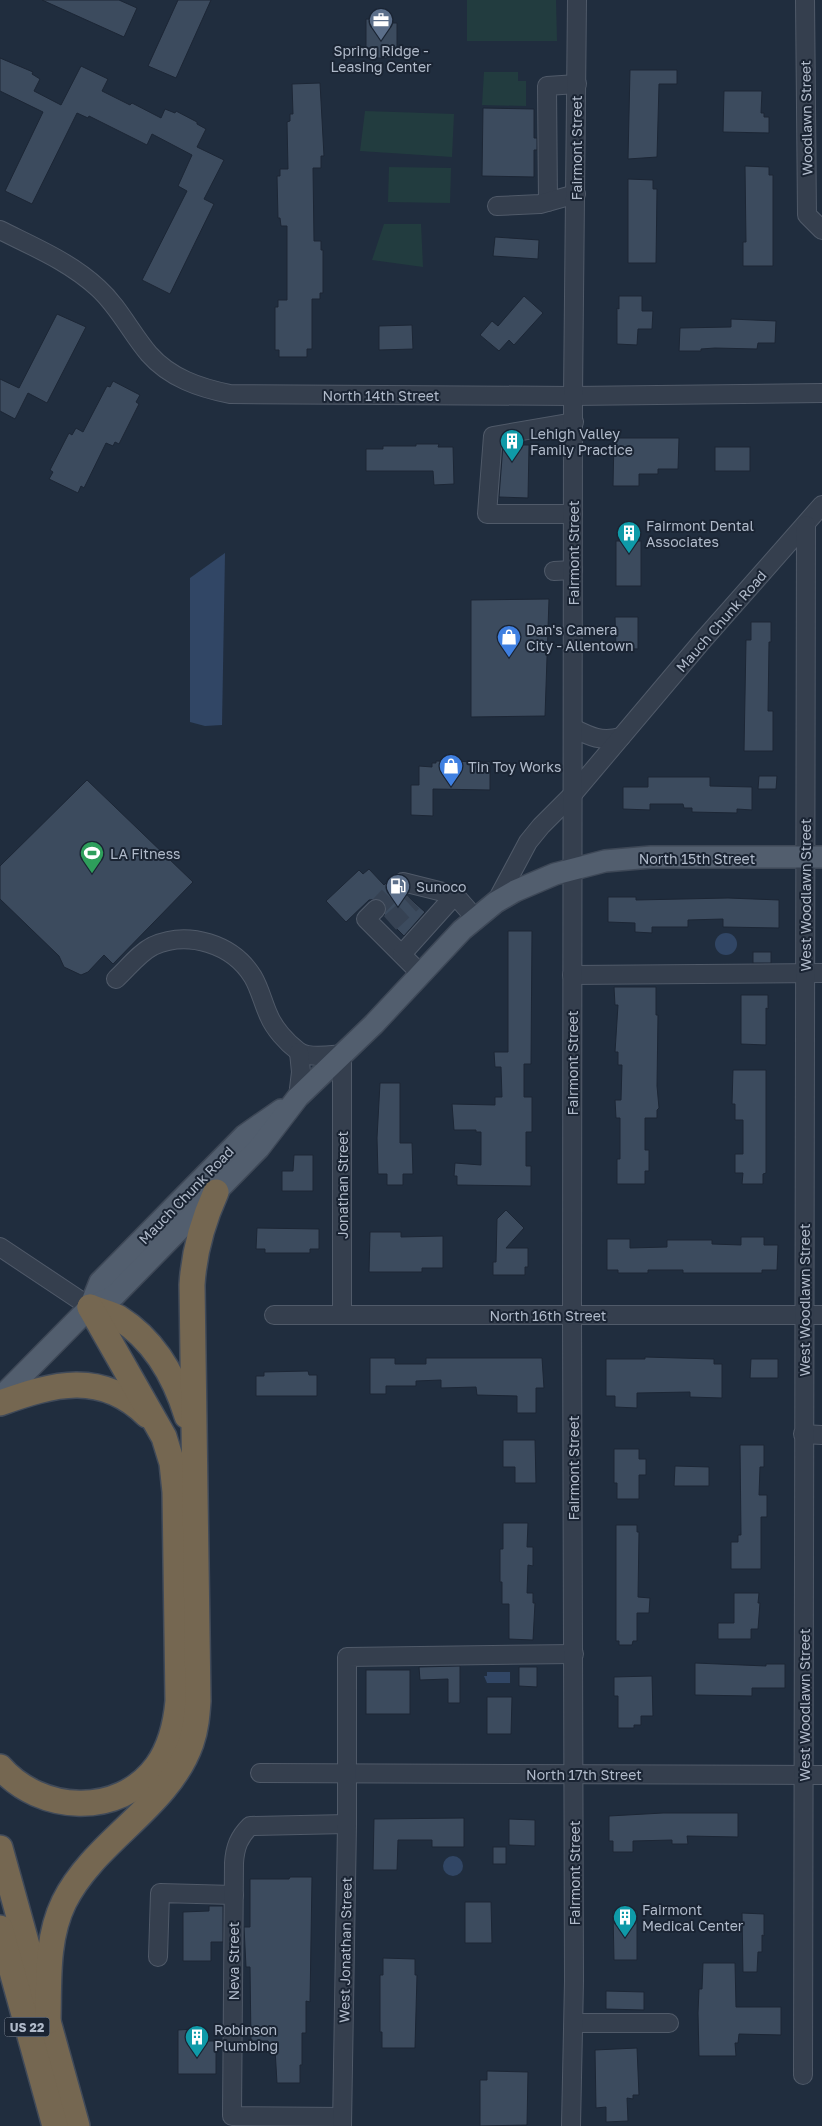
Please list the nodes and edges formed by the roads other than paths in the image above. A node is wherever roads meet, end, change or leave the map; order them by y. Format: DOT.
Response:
graph roads {
  1 [pos="577,0"];
  2 [pos="805,0"];
  3 [pos="577,84"];
  4 [pos="576,194"];
  5 [pos="548,202"];
  6 [pos="496,206"];
  7 [pos="0,230"];
  8 [pos="822,230"];
  9 [pos="822,393"];
  10 [pos="574,396"];
  11 [pos="574,422"];
  12 [pos="822,505"];
  13 [pos="573,514"];
  14 [pos="806,525"];
  15 [pos="573,570"];
  16 [pos="554,571"];
  17 [pos="573,728"];
  18 [pos="621,737"];
  19 [pos="573,794"];
  20 [pos="813,858"];
  21 [pos="573,868"];
  22 [pos="397,887"];
  23 [pos="426,889"];
  24 [pos="455,896"];
  25 [pos="413,902"];
  26 [pos="496,902"];
  27 [pos="376,909"];
  28 [pos="475,918"];
  29 [pos="402,954"];
  30 [pos="814,973"];
  31 [pos="421,974"];
  32 [pos="572,975"];
  33 [pos="116,979"];
  34 [pos="299,1052"];
  35 [pos="342,1054"];
  36 [pos="298,1097"];
  37 [pos="216,1192"];
  38 [pos="0,1247"];
  39 [pos="90,1307"];
  40 [pos="274,1315"];
  41 [pos="342,1315"];
  42 [pos="803,1315"];
  43 [pos="822,1315"];
  44 [pos="572,1316"];
  45 [pos="0,1398"];
  46 [pos="0,1403"];
  47 [pos="158,1426"];
  48 [pos="803,1434"];
  49 [pos="822,1435"];
  50 [pos="194,1447"];
  51 [pos="574,1654"];
  52 [pos="0,1767"];
  53 [pos="260,1773"];
  54 [pos="347,1774"];
  55 [pos="573,1774"];
  56 [pos="804,1775"];
  57 [pos="822,1775"];
  58 [pos="347,1824"];
  59 [pos="0,1848"];
  60 [pos="234,1894"];
  61 [pos="0,1928"];
  62 [pos="158,1957"];
  63 [pos="48,2021"];
  64 [pos="574,2023"];
  65 [pos="669,2023"];
  66 [pos="803,2075"];
  67 [pos="342,2122"];
  68 [pos="55,2126"];
  69 [pos="77,2126"];
  70 [pos="571,2126"];
  1 -- 3 [label="street, Fairmont Street"];
  2 -- 8 [label="street, Woodlawn Street"];
  3 -- 4 [label="street, Fairmont Street"];
  3 -- 5 [label="street"];
  4 -- 5 [label="street"];
  4 -- 10 [label="street, Fairmont Street"];
  5 -- 6 [label="street"];
  7 -- 10 [label="street, North 14th Street"];
  9 -- 10 [label="street, North 14th Street"];
  10 -- 11 [label="street, Fairmont Street"];
  11 -- 13 [label="street, Fairmont Street"];
  11 -- 13 [label="street"];
  12 -- 14 [label="street, Mauch Chunk Road"];
  13 -- 15 [label="street, Fairmont Street"];
  14 -- 18 [label="street, Mauch Chunk Road"];
  14 -- 20 [label="street, West Woodlawn Street"];
  15 -- 16 [label="street"];
  15 -- 17 [label="street, Fairmont Street"];
  17 -- 18 [label="street"];
  17 -- 19 [label="street, Fairmont Street"];
  18 -- 19 [label="street, Mauch Chunk Road"];
  19 -- 21 [label="street, Fairmont Street"];
  19 -- 26 [label="street, Mauch Chunk Road"];
  20 -- 21 [label="main road, North 15th Street"];
  20 -- 30 [label="street, West Woodlawn Street"];
  21 -- 26 [label="main road, Mauch Chunk Road"];
  21 -- 32 [label="street, Fairmont Street"];
  22 -- 23 [label="street"];
  23 -- 24 [label="street"];
  23 -- 25 [label="street"];
  24 -- 28 [label="street"];
  24 -- 29 [label="street"];
  26 -- 28 [label="main road, Mauch Chunk Road"];
  27 -- 29 [label="street"];
  28 -- 31 [label="main road, Mauch Chunk Road"];
  29 -- 31 [label="street"];
  30 -- 32 [label="street"];
  30 -- 42 [label="street, West Woodlawn Street"];
  31 -- 35 [label="main road, Mauch Chunk Road"];
  32 -- 44 [label="street, Fairmont Street"];
  33 -- 34 [label="street"];
  34 -- 35 [label="street"];
  34 -- 36 [label="street"];
  35 -- 36 [label="main road, Mauch Chunk Road"];
  35 -- 41 [label="street, Jonathan Street"];
  36 -- 37 [label="main road, Mauch Chunk Road"];
  36 -- 39 [label="main road, Mauch Chunk Road"];
  37 -- 39 [label="main road, Mauch Chunk Road"];
  37 -- 50 [label="highway"];
  38 -- 39 [label="street"];
  39 -- 45 [label="main road, Mauch Chunk Road"];
  39 -- 47 [label="highway"];
  39 -- 50 [label="highway"];
  40 -- 41 [label="street, North 16th Street"];
  41 -- 44 [label="street, North 16th Street"];
  42 -- 43 [label="street, North 16th Street"];
  42 -- 44 [label="street, North 16th Street"];
  42 -- 48 [label="street, West Woodlawn Street"];
  44 -- 51 [label="street, Fairmont Street"];
  46 -- 47 [label="highway"];
  47 -- 52 [label="highway"];
  48 -- 49 [label="street"];
  48 -- 56 [label="street, West Woodlawn Street"];
  50 -- 63 [label="highway"];
  51 -- 54 [label="street, West Jonathan Street"];
  51 -- 55 [label="street, Fairmont Street"];
  53 -- 54 [label="street, North 17th Street"];
  54 -- 55 [label="street, North 17th Street"];
  54 -- 58 [label="street, West Jonathan Street"];
  55 -- 56 [label="street, North 17th Street"];
  55 -- 64 [label="street, Fairmont Street"];
  56 -- 57 [label="street, North 17th Street"];
  56 -- 66 [label="street, West Woodlawn Street"];
  58 -- 60 [label="street, Neva Street"];
  58 -- 67 [label="street, West Jonathan Street"];
  59 -- 63 [label="highway, US 22"];
  60 -- 62 [label="street"];
  60 -- 67 [label="street, Neva Street"];
  61 -- 68 [label="highway, US 22"];
  63 -- 69 [label="highway, US 22"];
  64 -- 65 [label="street"];
  64 -- 70 [label="street, Fairmont Street"];
}
